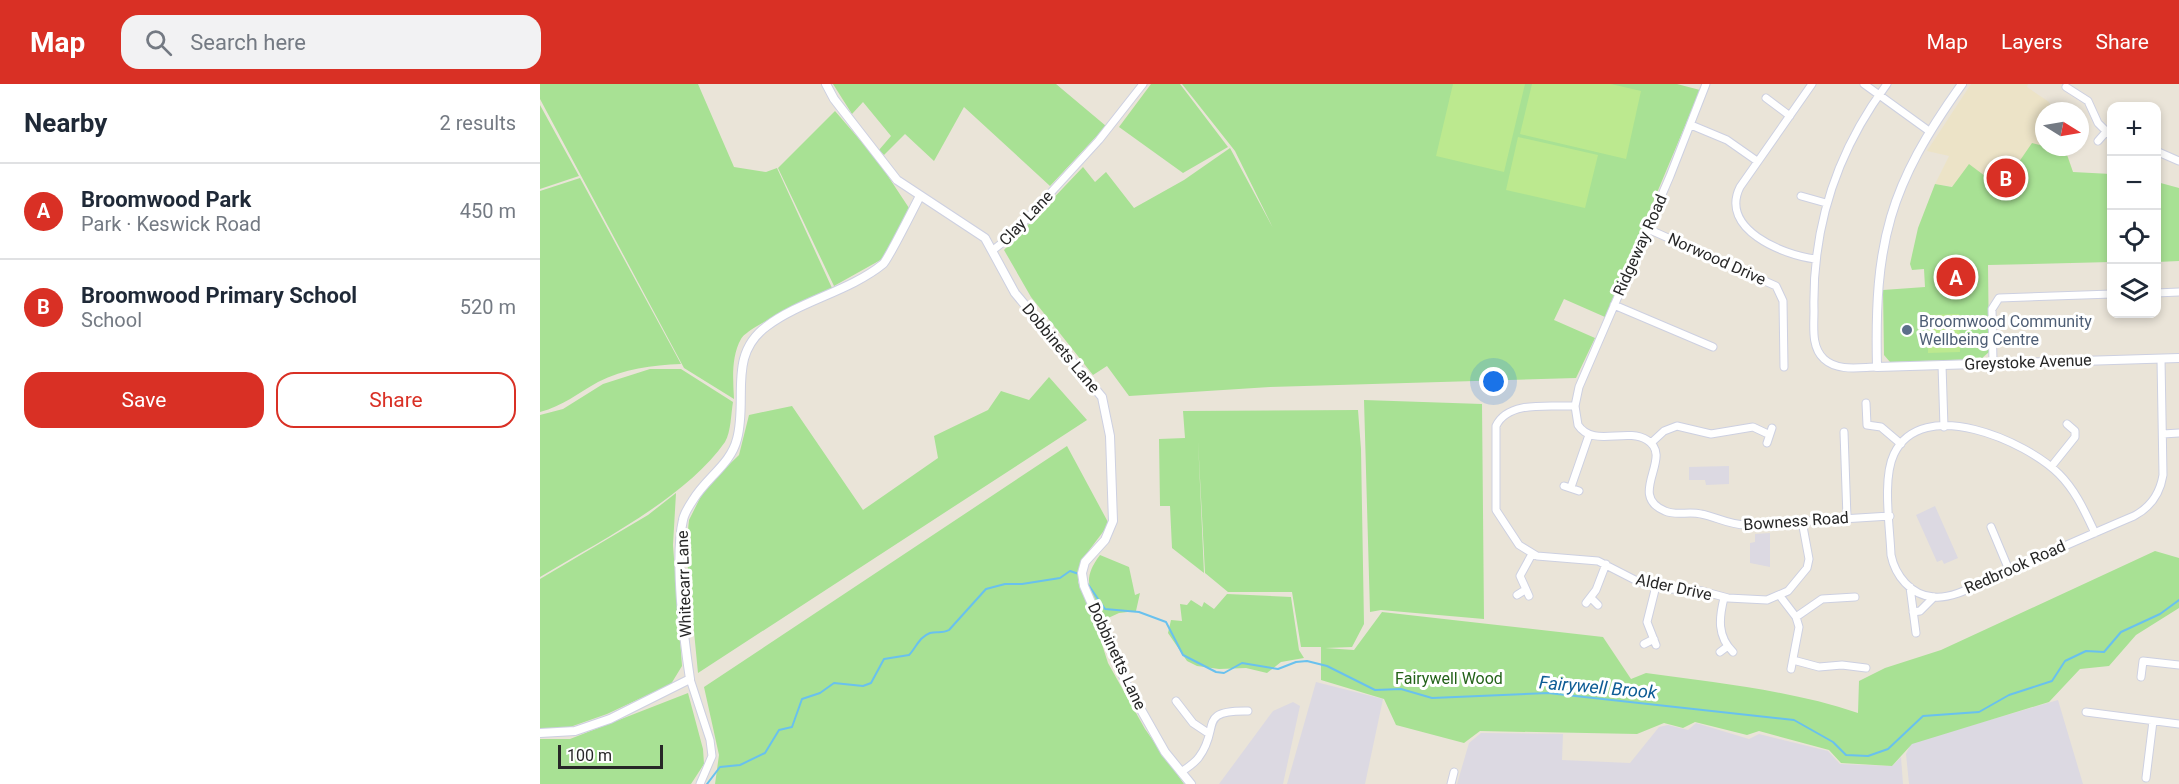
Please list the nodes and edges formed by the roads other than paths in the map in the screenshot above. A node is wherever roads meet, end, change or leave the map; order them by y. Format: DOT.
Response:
graph roads {
  1 [pos="826,84"];
  2 [pos="1143,84"];
  3 [pos="1706,84"];
  4 [pos="1812,84"];
  5 [pos="1864,84"];
  6 [pos="1887,84"];
  7 [pos="1962,84"];
  8 [pos="2066,87"];
  9 [pos="1879,95"];
  10 [pos="1765,97"];
  11 [pos="1790,116"];
  12 [pos="1691,125"];
  13 [pos="1929,130"];
  14 [pos="2107,133"];
  15 [pos="2107,136"];
  16 [pos="2098,141"];
  17 [pos="2161,153"];
  18 [pos="1757,161"];
  19 [pos="2179,162"];
  20 [pos="920,196"];
  21 [pos="1800,196"];
  22 [pos="1826,203"];
  23 [pos="1648,229"];
  24 [pos="993,250"];
  25 [pos="1815,259"];
  26 [pos="2179,292"];
  27 [pos="2161,293"];
  28 [pos="2107,294"];
  29 [pos="1614,305"];
  30 [pos="1713,347"];
  31 [pos="2179,358"];
  32 [pos="2161,359"];
  33 [pos="1993,363"];
  34 [pos="1942,365"];
  35 [pos="1785,366"];
  36 [pos="1877,366"];
  37 [pos="1866,403"];
  38 [pos="1575,406"];
  39 [pos="2067,424"];
  40 [pos="1944,427"];
  41 [pos="1845,432"];
  42 [pos="2163,434"];
  43 [pos="2179,434"];
  44 [pos="1589,435"];
  45 [pos="1767,442"];
  46 [pos="1651,443"];
  47 [pos="1901,444"];
  48 [pos="2051,467"];
  49 [pos="1579,491"];
  50 [pos="1890,516"];
  51 [pos="1846,518"];
  52 [pos="1802,521"];
  53 [pos="1991,527"];
  54 [pos="2095,533"];
  55 [pos="1532,554"];
  56 [pos="1605,564"];
  57 [pos="2009,570"];
  58 [pos="1084,586"];
  59 [pos="1656,586"];
  60 [pos="1910,587"];
  61 [pos="1517,595"];
  62 [pos="1780,596"];
  63 [pos="1855,597"];
  64 [pos="1934,597"];
  65 [pos="1724,598"];
  66 [pos="1598,605"];
  67 [pos="1913,612"];
  68 [pos="1796,617"];
  69 [pos="1916,633"];
  70 [pos="1644,644"];
  71 [pos="1720,652"];
  72 [pos="1793,660"];
  73 [pos="2179,665"];
  74 [pos="1866,668"];
  75 [pos="1791,669"];
  76 [pos="2141,677"];
  77 [pos="690,679"];
  78 [pos="1176,701"];
  79 [pos="1248,711"];
  80 [pos="2086,712"];
  81 [pos="2153,721"];
  82 [pos="2179,724"];
  83 [pos="540,733"];
  84 [pos="1208,733"];
  85 [pos="1181,772"];
  86 [pos="1454,772"];
  87 [pos="2146,778"];
  88 [pos="700,784"];
  89 [pos="1191,784"];
  90 [pos="1451,784"];
  1 -- 20 [label="street, Clay Lane"];
  2 -- 24 [label="street, Clay Lane"];
  3 -- 12 [label="street, Ridgeway Road"];
  4 -- 11 [label="street"];
  5 -- 9 [label="street"];
  6 -- 9 [label="street"];
  7 -- 13 [label="street"];
  8 -- 14 [label="street"];
  9 -- 13 [label="street"];
  9 -- 22 [label="street"];
  10 -- 11 [label="street"];
  11 -- 18 [label="street"];
  12 -- 18 [label="street"];
  12 -- 23 [label="street, Ridgeway Road"];
  13 -- 36 [label="street"];
  15 -- 16 [label="street"];
  17 -- 19 [label="street"];
  18 -- 25 [label="street"];
  20 -- 24 [label="street, Clay Lane"];
  20 -- 77 [label="street, Whitecarr Lane"];
  21 -- 22 [label="street"];
  22 -- 25 [label="street"];
  23 -- 29 [label="street, Ridgeway Road"];
  23 -- 35 [label="street, Norwood Drive"];
  24 -- 58 [label="street, Dobbinets Lane"];
  25 -- 36 [label="street"];
  26 -- 27 [label="street"];
  28 -- 33 [label="street"];
  29 -- 30 [label="street"];
  29 -- 38 [label="street, Ridgeway Road"];
  31 -- 32 [label="street, Greystoke Avenue"];
  32 -- 33 [label="street, Greystoke Avenue"];
  32 -- 42 [label="street, Redbrook Road"];
  33 -- 34 [label="street, Greystoke Avenue"];
  34 -- 36 [label="street, Greystoke Avenue"];
  34 -- 40 [label="street"];
  37 -- 47 [label="street"];
  38 -- 44 [label="street"];
  38 -- 55 [label="street"];
  39 -- 48 [label="street"];
  40 -- 47 [label="street"];
  40 -- 48 [label="street"];
  41 -- 51 [label="street"];
  42 -- 43 [label="street"];
  42 -- 54 [label="street, Redbrook Road"];
  44 -- 46 [label="street"];
  44 -- 49 [label="street"];
  45 -- 46 [label="street"];
  46 -- 52 [label="street, Bowness Road"];
  47 -- 50 [label="street"];
  48 -- 54 [label="street"];
  50 -- 51 [label="street, Bowness Road"];
  50 -- 60 [label="street"];
  51 -- 52 [label="street, Bowness Road"];
  52 -- 62 [label="street"];
  53 -- 57 [label="street"];
  54 -- 57 [label="street, Redbrook Road"];
  55 -- 56 [label="street, Alder Drive"];
  55 -- 61 [label="street"];
  56 -- 59 [label="street, Alder Drive"];
  56 -- 66 [label="street"];
  57 -- 64 [label="street, Redbrook Road"];
  58 -- 85 [label="street, Dobbinetts Lane"];
  59 -- 65 [label="street, Alder Drive"];
  59 -- 70 [label="street"];
  60 -- 64 [label="street"];
  60 -- 67 [label="street"];
  62 -- 65 [label="street, Alder Drive"];
  62 -- 68 [label="street"];
  63 -- 68 [label="street"];
  64 -- 67 [label="street, Redbrook Road"];
  65 -- 71 [label="street"];
  67 -- 69 [label="street"];
  68 -- 72 [label="street"];
  72 -- 74 [label="street"];
  72 -- 75 [label="street"];
  73 -- 76 [label="street"];
  77 -- 83 [label="street"];
  77 -- 88 [label="street, Whitecarr Lane"];
  78 -- 84 [label="street"];
  79 -- 84 [label="street"];
  80 -- 81 [label="street"];
  81 -- 82 [label="street"];
  81 -- 87 [label="street"];
  84 -- 85 [label="street"];
  85 -- 89 [label="street, Dobbinetts Lane"];
  86 -- 90 [label="street"];
}
